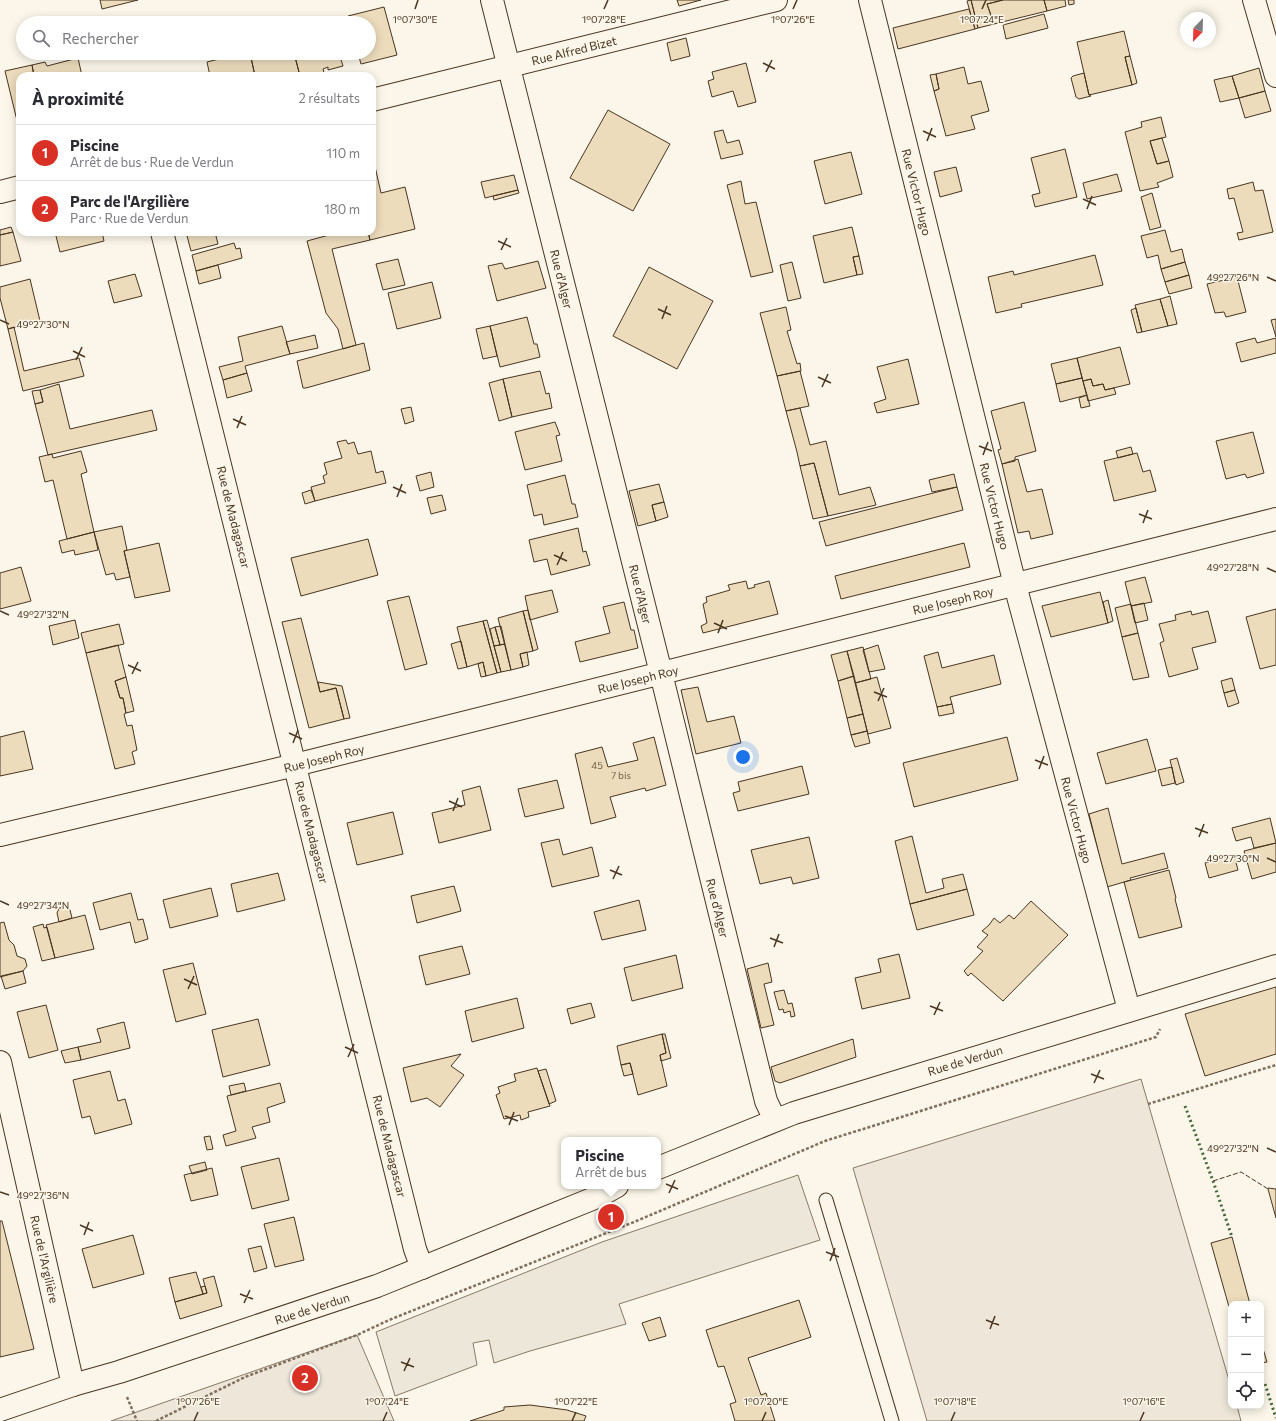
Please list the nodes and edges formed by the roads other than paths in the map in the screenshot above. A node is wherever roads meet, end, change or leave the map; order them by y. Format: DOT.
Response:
graph roads {
  1 [pos="492,0"];
  2 [pos="776,0"];
  3 [pos="870,0"];
  4 [pos="1254,0"];
  5 [pos="508,66"];
  6 [pos="1276,76"];
  7 [pos="376,99"];
  8 [pos="16,188"];
  9 [pos="0,192"];
  10 [pos="163,236"];
  11 [pos="1276,519"];
  12 [pos="1014,585"];
  13 [pos="661,673"];
  14 [pos="295,765"];
  15 [pos="0,835"];
  16 [pos="1276,966"];
  17 [pos="1129,1010"];
  18 [pos="0,1062"];
  19 [pos="775,1120"];
  20 [pos="661,1167"];
  21 [pos="612,1189"];
  22 [pos="826,1200"];
  23 [pos="422,1268"];
  24 [pos="73,1385"];
  25 [pos="0,1410"];
  26 [pos="892,1421"];
  1 -- 5 [label="street, Rue d'Alger"];
  2 -- 5 [label="street, Rue Alfred Bizet"];
  3 -- 12 [label="street, Rue Victor Hugo"];
  4 -- 6 [label="street"];
  5 -- 7 [label="street, Rue Alfred Bizet"];
  5 -- 13 [label="street, Rue d'Alger"];
  8 -- 9 [label="street"];
  10 -- 14 [label="street, Rue de Madagascar"];
  11 -- 12 [label="street, Rue Joseph Roy"];
  12 -- 13 [label="street, Rue Joseph Roy"];
  12 -- 17 [label="street, Rue Victor Hugo"];
  13 -- 14 [label="street, Rue Joseph Roy"];
  13 -- 19 [label="street, Rue d'Alger"];
  14 -- 15 [label="street, Rue Joseph Roy"];
  14 -- 23 [label="street, Rue de Madagascar"];
  16 -- 17 [label="street, Rue de Verdun"];
  17 -- 19 [label="street, Rue de Verdun"];
  18 -- 24 [label="street, Rue de l'Argilière"];
  19 -- 20 [label="street, Rue de Verdun"];
  21 -- 23 [label="street, Rue de Verdun"];
  22 -- 26 [label="lane"];
  23 -- 24 [label="street, Rue de Verdun"];
  24 -- 25 [label="street, Rue de Verdun"];
}
